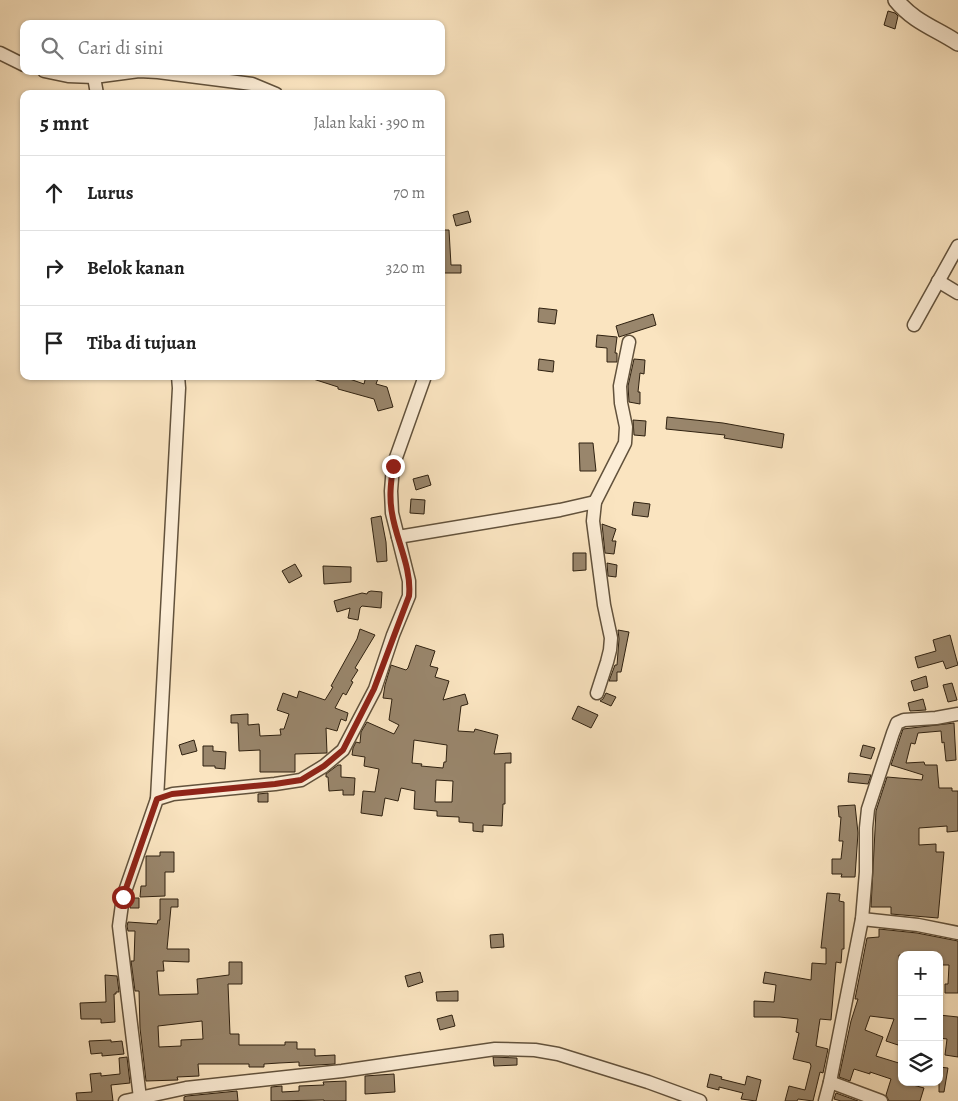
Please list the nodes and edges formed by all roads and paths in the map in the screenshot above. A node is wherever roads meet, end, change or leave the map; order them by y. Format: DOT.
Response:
graph roads {
  1 [pos="896,0"];
  2 [pos="958,42"];
  3 [pos="0,53"];
  4 [pos="20,63"];
  5 [pos="63,75"];
  6 [pos="112,75"];
  7 [pos="182,75"];
  8 [pos="94,77"];
  9 [pos="96,90"];
  10 [pos="266,90"];
  11 [pos="958,246"];
  12 [pos="938,282"];
  13 [pos="958,292"];
  14 [pos="914,325"];
  15 [pos="629,342"];
  16 [pos="178,380"];
  17 [pos="424,380"];
  18 [pos="595,502"];
  19 [pos="398,537"];
  20 [pos="597,693"];
  21 [pos="958,714"];
  22 [pos="157,799"];
  23 [pos="862,919"];
  24 [pos="958,933"];
  25 [pos="830,1082"];
  26 [pos="140,1098"];
  27 [pos="125,1101"];
  28 [pos="700,1101"];
  29 [pos="825,1101"];
  30 [pos="880,1101"];
  1 -- 2 [label="street"];
  3 -- 4 [label="street"];
  5 -- 8 [label="street"];
  6 -- 8 [label="street"];
  7 -- 10 [label="street"];
  8 -- 9 [label="street"];
  11 -- 12 [label="street"];
  12 -- 13 [label="street"];
  12 -- 14 [label="street"];
  15 -- 18 [label="street"];
  16 -- 22 [label="street"];
  17 -- 19 [label="street"];
  18 -- 19 [label="street"];
  18 -- 20 [label="street"];
  19 -- 22 [label="street"];
  21 -- 23 [label="street"];
  22 -- 26 [label="street"];
  23 -- 24 [label="street"];
  23 -- 25 [label="street"];
  25 -- 29 [label="street"];
  25 -- 30 [label="street"];
  26 -- 27 [label="street"];
  26 -- 28 [label="street"];
}
